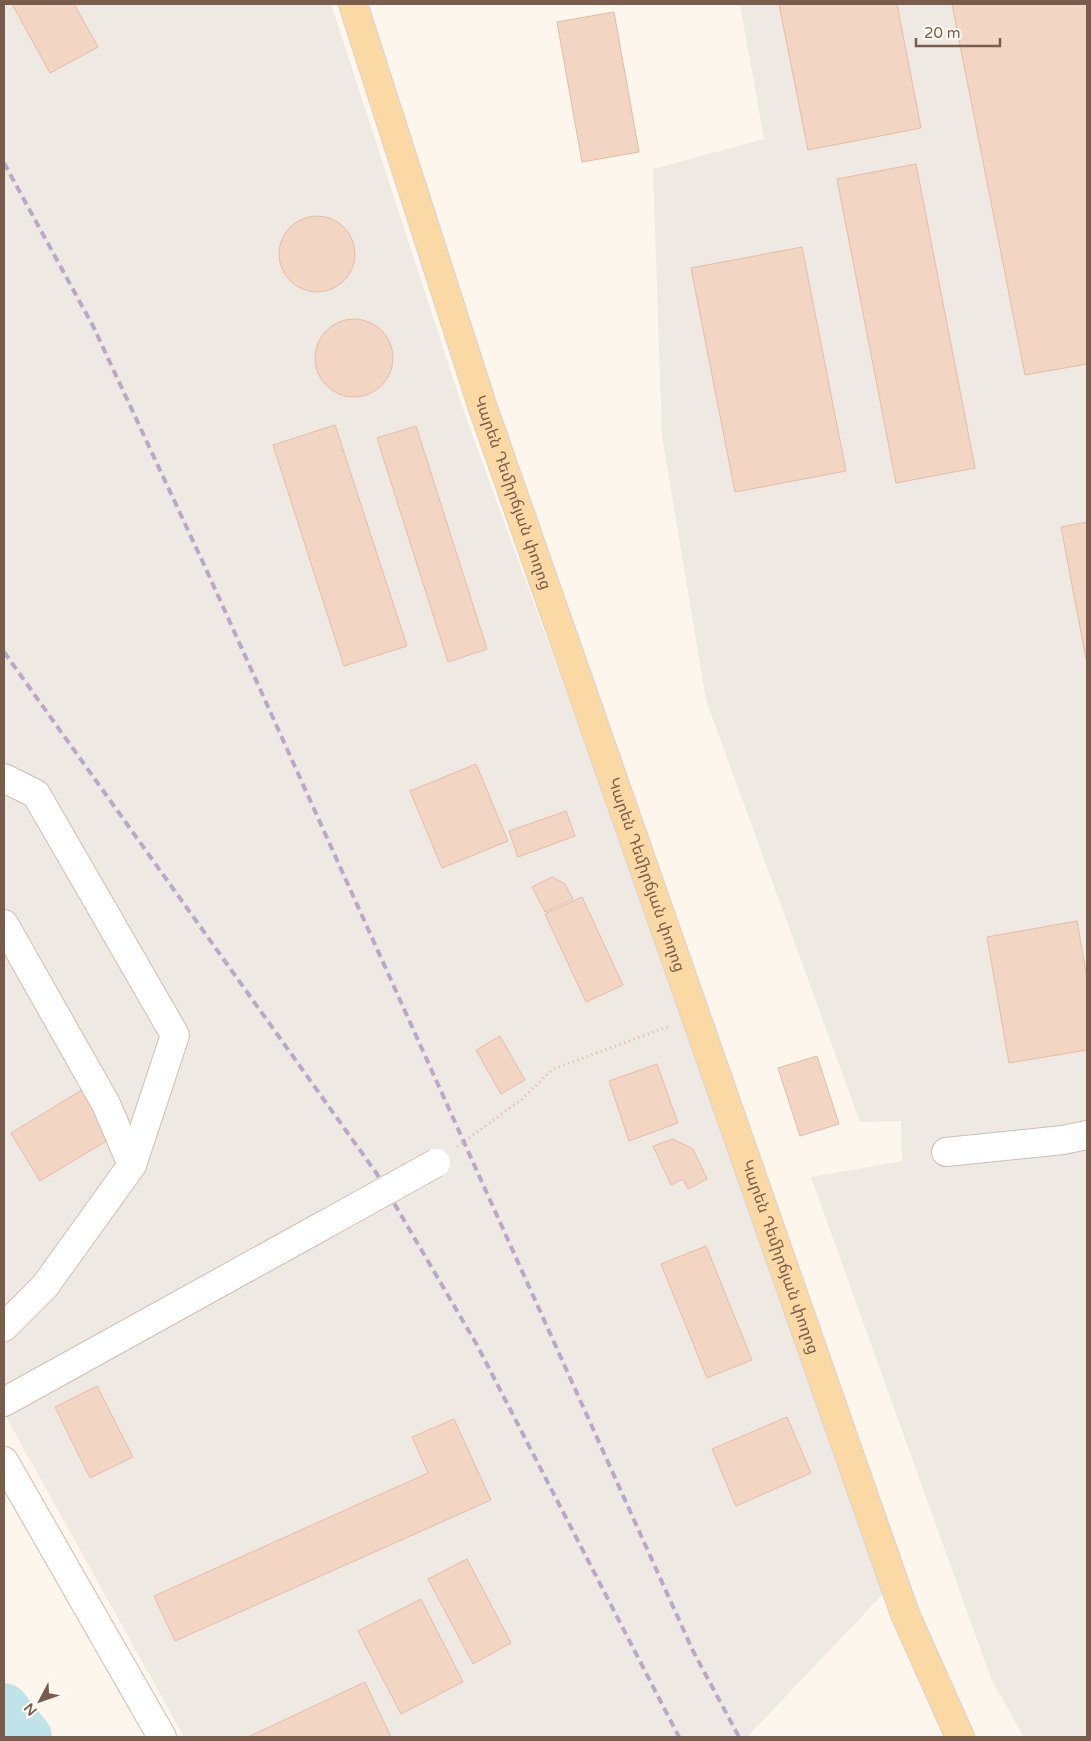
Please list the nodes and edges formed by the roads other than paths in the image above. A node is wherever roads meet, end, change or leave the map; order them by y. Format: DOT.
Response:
graph roads {
  1 [pos="353,4"];
  2 [pos="4,778"];
  3 [pos="4,924"];
  4 [pos="1087,1135"];
  5 [pos="946,1152"];
  6 [pos="436,1163"];
  7 [pos="132,1166"];
  8 [pos="4,1327"];
  9 [pos="4,1402"];
  10 [pos="4,1461"];
  11 [pos="162,1737"];
  12 [pos="960,1737"];
  1 -- 12 [label="main road, Կարեն Դեմիրճյան փողոց"];
  2 -- 7 [label="street"];
  3 -- 7 [label="street"];
  4 -- 5 [label="street"];
  6 -- 9 [label="street, bridge"];
  7 -- 8 [label="street"];
  10 -- 11 [label="street"];
}
